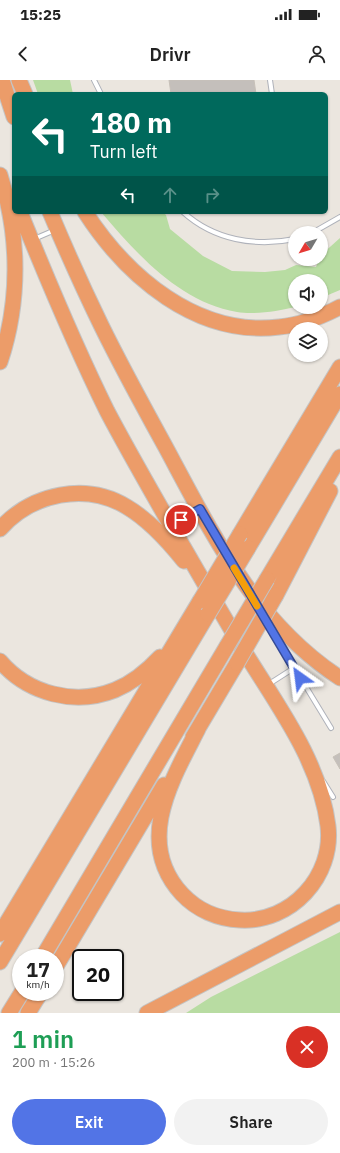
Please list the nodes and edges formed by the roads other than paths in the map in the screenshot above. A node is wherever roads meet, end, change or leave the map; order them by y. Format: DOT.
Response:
graph roads {
  1 [pos="2,80"];
  2 [pos="19,80"];
  3 [pos="94,80"];
  4 [pos="270,80"];
  5 [pos="24,92"];
  6 [pos="100,92"];
  7 [pos="272,92"];
  8 [pos="12,111"];
  9 [pos="0,168"];
  10 [pos="0,175"];
  11 [pos="12,193"];
  12 [pos="21,214"];
  13 [pos="51,214"];
  14 [pos="86,214"];
  15 [pos="186,214"];
  16 [pos="340,217"];
  17 [pos="324,226"];
  18 [pos="58,229"];
  19 [pos="31,240"];
  20 [pos="288,240"];
  21 [pos="340,307"];
  22 [pos="0,362"];
  23 [pos="340,367"];
  24 [pos="340,394"];
  25 [pos="340,458"];
  26 [pos="340,472"];
  27 [pos="200,509"];
  28 [pos="171,526"];
  29 [pos="0,529"];
  30 [pos="220,545"];
  31 [pos="224,618"];
  32 [pos="186,623"];
  33 [pos="0,661"];
  34 [pos="294,668"];
  35 [pos="340,678"];
  36 [pos="265,686"];
  37 [pos="289,724"];
  38 [pos="331,728"];
  39 [pos="198,729"];
  40 [pos="333,797"];
  41 [pos="340,912"];
  42 [pos="0,934"];
  43 [pos="47,949"];
  44 [pos="64,953"];
  45 [pos="0,962"];
  46 [pos="16,1001"];
  47 [pos="35,1001"];
  48 [pos="9,1013"];
  49 [pos="28,1013"];
  50 [pos="147,1013"];
  1 -- 8 [label="highway"];
  2 -- 5 [label="highway"];
  3 -- 6 [label="lane"];
  4 -- 7 [label="lane"];
  9 -- 11 [label="highway"];
  10 -- 22 [label="highway"];
  12 -- 19 [label="highway"];
  13 -- 18 [label="highway"];
  14 -- 21 [label="highway"];
  15 -- 20 [label="lane"];
  16 -- 17 [label="lane"];
  18 -- 19 [label="lane"];
  18 -- 27 [label="highway"];
  19 -- 28 [label="highway"];
  23 -- 32 [label="highway, bridge"];
  24 -- 45 [label="highway, bridge"];
  25 -- 43 [label="highway, bridge"];
  26 -- 39 [label="highway, bridge"];
  27 -- 28 [label="lane"];
  27 -- 30 [label="highway"];
  28 -- 31 [label="highway"];
  29 -- 31 [label="highway"];
  30 -- 34 [label="lane"];
  30 -- 35 [label="highway"];
  31 -- 36 [label="highway"];
  32 -- 33 [label="highway"];
  32 -- 42 [label="highway"];
  34 -- 36 [label="lane"];
  34 -- 38 [label="lane"];
  36 -- 37 [label="highway"];
  37 -- 39 [label="highway"];
  37 -- 40 [label="lane"];
  39 -- 44 [label="highway"];
  41 -- 50 [label="highway"];
  46 -- 48 [label="highway"];
  47 -- 49 [label="highway"];
}
